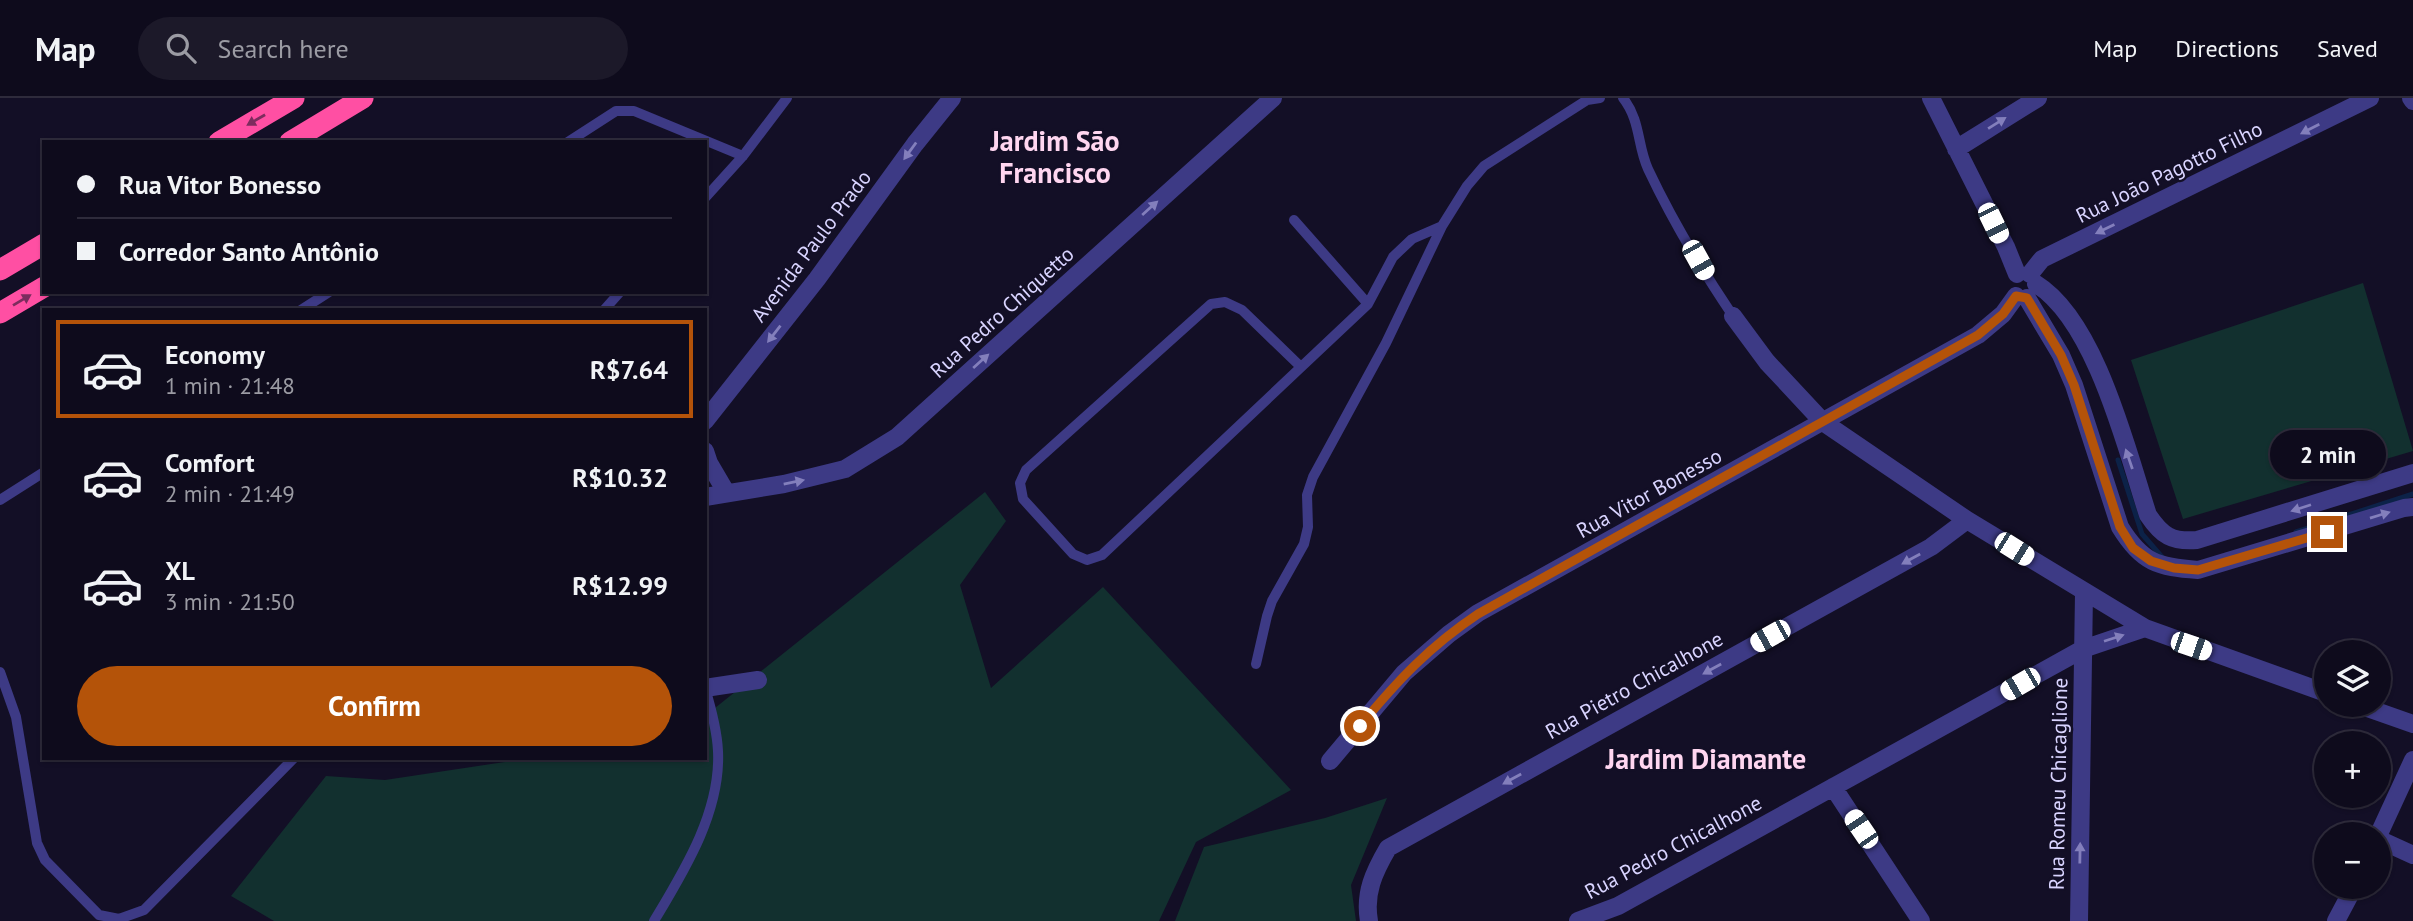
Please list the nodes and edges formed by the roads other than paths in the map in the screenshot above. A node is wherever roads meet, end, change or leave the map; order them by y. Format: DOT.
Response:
graph roads {
  1 [pos="293,98"];
  2 [pos="363,98"];
  3 [pos="787,98"];
  4 [pos="952,98"];
  5 [pos="1273,98"];
  6 [pos="1600,98"];
  7 [pos="1623,98"];
  8 [pos="1931,98"];
  9 [pos="2038,98"];
  10 [pos="2370,98"];
  11 [pos="222,140"];
  12 [pos="293,140"];
  13 [pos="571,140"];
  14 [pos="704,140"];
  15 [pos="707,141"];
  16 [pos="1956,149"];
  17 [pos="743,156"];
  18 [pos="707,196"];
  19 [pos="1294,220"];
  20 [pos="1442,226"];
  21 [pos="42,245"];
  22 [pos="0,270"];
  23 [pos="2025,285"];
  24 [pos="42,288"];
  25 [pos="326,294"];
  26 [pos="618,294"];
  27 [pos="1368,304"];
  28 [pos="305,308"];
  29 [pos="606,308"];
  30 [pos="0,313"];
  31 [pos="1733,316"];
  32 [pos="1301,367"];
  33 [pos="707,418"];
  34 [pos="1823,422"];
  35 [pos="707,457"];
  36 [pos="42,473"];
  37 [pos="2413,473"];
  38 [pos="726,492"];
  39 [pos="707,497"];
  40 [pos="0,500"];
  41 [pos="2413,507"];
  42 [pos="1967,520"];
  43 [pos="2084,593"];
  44 [pos="2145,628"];
  45 [pos="2083,649"];
  46 [pos="1256,664"];
  47 [pos="0,672"];
  48 [pos="758,680"];
  49 [pos="707,688"];
  50 [pos="2314,690"];
  51 [pos="707,698"];
  52 [pos="2391,716"];
  53 [pos="2413,724"];
  54 [pos="292,760"];
  55 [pos="2413,760"];
  56 [pos="1331,761"];
  57 [pos="1833,787"];
  58 [pos="2385,822"];
  59 [pos="2391,844"];
  60 [pos="2413,855"];
  61 [pos="2348,899"];
  62 [pos="654,921"];
  63 [pos="1369,921"];
  64 [pos="1578,921"];
  65 [pos="1921,921"];
  66 [pos="2079,921"];
  67 [pos="2336,921"];
  1 -- 11 [label="highway, one-way"];
  2 -- 12 [label="highway"];
  3 -- 17 [label="lane"];
  4 -- 33 [label="street, Avenida Paulo Prado, one-way"];
  38 -- 5 [label="street, Rua Pedro Chiquetto, one-way"];
  6 -- 20 [label="lane"];
  7 -- 31 [label="lane"];
  8 -- 16 [label="street"];
  16 -- 9 [label="street, one-way"];
  10 -- 23 [label="street, Rua João Pagotto Filho, one-way"];
  13 -- 14 [label="lane"];
  15 -- 17 [label="lane"];
  16 -- 23 [label="street"];
  17 -- 18 [label="lane"];
  19 -- 27 [label="lane"];
  20 -- 27 [label="lane"];
  20 -- 46 [label="lane"];
  21 -- 22 [label="highway"];
  23 -- 34 [label="street, Rua Vitor Bonesso"];
  37 -- 23 [label="street, one-way"];
  23 -- 41 [label="street, one-way"];
  30 -- 24 [label="highway, one-way"];
  25 -- 28 [label="lane"];
  26 -- 29 [label="lane"];
  27 -- 32 [label="lane"];
  31 -- 34 [label="street"];
  32 -- 32 [label="lane"];
  34 -- 42 [label="street"];
  34 -- 56 [label="street, Rua Vitor Bonesso"];
  35 -- 38 [label="street"];
  36 -- 40 [label="lane"];
  38 -- 39 [label="street, Rua Pedro Chiquetto"];
  42 -- 43 [label="street"];
  42 -- 63 [label="street, Rua Pietro Chicalhone, one-way"];
  43 -- 44 [label="street"];
  43 -- 45 [label="street, Rua Romeu Chicaglione"];
  45 -- 44 [label="street, Rua Pedro Chicalhone, one-way"];
  44 -- 50 [label="street"];
  45 -- 57 [label="street, Rua Pedro Chicalhone"];
  66 -- 45 [label="street, Rua Romeu Chicaglione, one-way"];
  47 -- 54 [label="lane"];
  48 -- 49 [label="street"];
  51 -- 62 [label="lane"];
  52 -- 53 [label="street"];
  55 -- 58 [label="street"];
  57 -- 64 [label="street, Rua Pedro Chicalhone"];
  57 -- 65 [label="street"];
  59 -- 60 [label="street"];
  61 -- 67 [label="street"];
}
